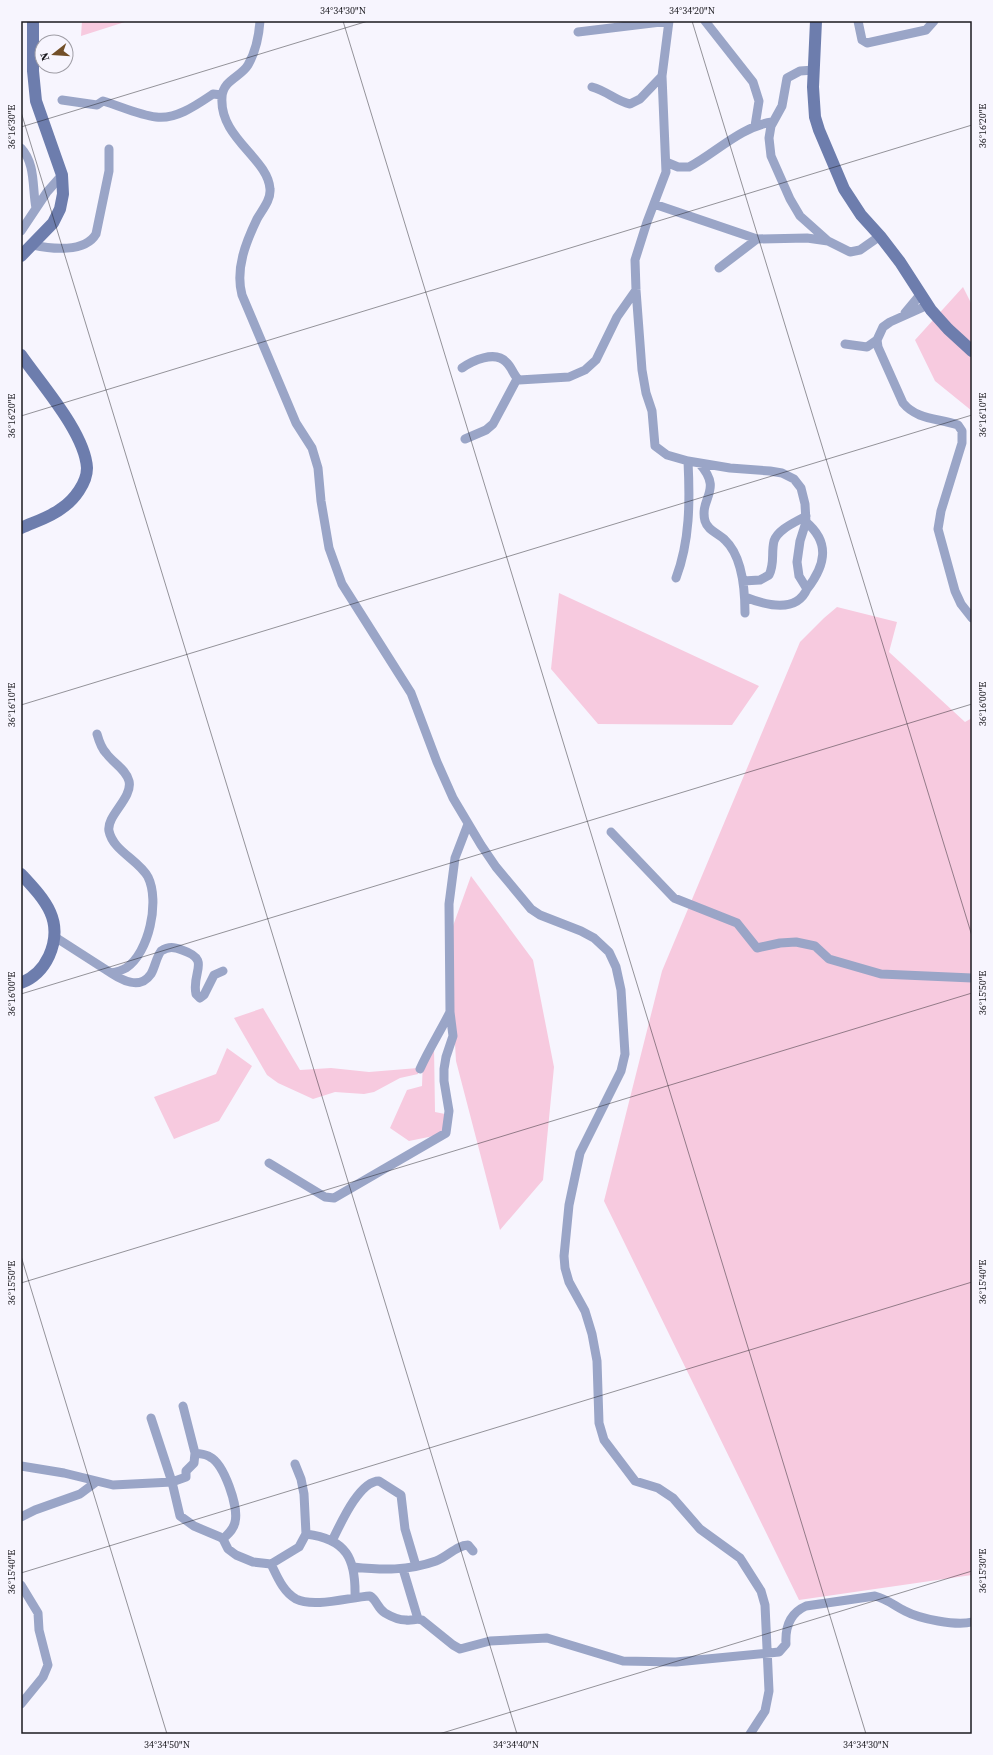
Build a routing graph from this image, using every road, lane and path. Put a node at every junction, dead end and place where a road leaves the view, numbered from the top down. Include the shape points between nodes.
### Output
1 (33, 21) edge
2 (260, 21) edge
3 (669, 21) edge
4 (705, 21) edge
5 (816, 21) edge
6 (858, 21) edge
7 (934, 21) edge
8 (578, 32) dead end
9 (814, 70) junction
10 (662, 76) junction
11 (592, 87) dead end
12 (222, 95) junction
13 (62, 100) dead end
14 (772, 122) junction
15 (755, 126) junction
16 (21, 148) edge
17 (109, 149) dead end
18 (666, 162) junction
19 (62, 175) junction
20 (654, 204) junction
21 (36, 208) junction
22 (21, 231) edge
23 (880, 236) junction
24 (757, 238) junction
25 (828, 241) junction
26 (33, 245) junction
27 (21, 256) edge
28 (719, 268) dead end
29 (636, 290) junction
30 (924, 300) junction
31 (877, 340) junction
32 (845, 344) dead end
33 (972, 351) edge
34 (21, 355) edge
35 (462, 368) dead end
36 (517, 379) junction
37 (465, 439) dead end
38 (688, 461) junction
39 (699, 463) junction
40 (806, 519) junction
41 (21, 528) edge
42 (676, 578) dead end
43 (743, 581) junction
44 (807, 589) junction
45 (745, 598) junction
46 (745, 612) dead end
47 (972, 618) edge
48 (97, 734) dead end
49 (468, 824) junction
50 (611, 832) dead end
51 (21, 874) edge
52 (55, 937) junction
53 (224, 971) dead end
54 (111, 973) junction
55 (972, 978) edge
56 (21, 983) edge
57 (450, 1012) junction
58 (420, 1069) dead end
59 (269, 1163) dead end
60 (183, 1406) dead end
61 (151, 1418) dead end
62 (195, 1453) junction
63 (295, 1464) dead end
64 (21, 1466) edge
65 (96, 1482) junction
66 (172, 1482) junction
67 (21, 1517) edge
68 (306, 1534) junction
69 (223, 1539) junction
70 (332, 1541) junction
71 (473, 1552) dead end
72 (272, 1564) junction
73 (416, 1566) junction
74 (353, 1567) junction
75 (403, 1569) junction
76 (21, 1585) edge
77 (355, 1597) junction
78 (418, 1619) junction
79 (972, 1622) edge
80 (767, 1654) junction
81 (21, 1704) edge
82 (750, 1734) edge

1 - 19 main road via 36,101
2 - 12 street via 257,40 248,65 229,82
3 - 8 street
3 - 10 street
4 - 15 street via 753,82 759,102
5 - 9 main road
6 - 7 street via 862,40 867,43 926,30
9 - 14 street via 800,71 787,78 782,106
9 - 23 main road via 814,106 819,130 844,189 861,215
10 - 11 street via 644,96 630,104 621,102 606,91
10 - 18 street
12 - 13 street via 213,94 192,107 168,116 157,117 103,101 97,105
12 - 49 street via 225,117 232,132 263,170 270,187 269,198 245,250 239,278 242,295 296,423 312,448 318,468 324,521 342,584 411,693 444,778
14 - 15 street
14 - 25 street via 769,143 774,166 800,216
15 - 18 street via 689,167 678,168
16 - 21 street via 27,157 33,178
17 - 26 street via 109,171 96,234 92,240 76,247 44,248
18 - 20 street via 664,177
19 - 21 street
19 - 26 main road via 63,194 60,209 53,223
20 - 24 street
20 - 29 street via 636,260
21 - 22 street
23 - 25 street via 855,252
23 - 30 main road
24 - 25 street via 807,238
24 - 28 street
26 - 27 main road
29 - 36 street via 617,317 596,360 586,370 569,377
29 - 38 street via 643,383 652,411 655,446 667,455
30 - 31 street via 883,327
30 - 33 main road via 948,329
31 - 32 street via 867,347
31 - 47 street via 901,398 909,409 921,416 958,425 962,431 962,443 938,528 953,585 961,604
34 - 41 main road via 73,429 84,454 87,469 82,486 62,509
35 - 36 street via 481,359 497,356 506,361
36 - 37 street via 493,424
38 - 39 street
38 - 42 street via 690,493 687,540
39 - 40 street via 789,475 801,488
39 - 43 street via 707,473 711,485 705,520 710,530 730,546
40 - 43 street via 776,536 774,562 769,575 760,580
40 - 44 street via 797,562 800,576
40 - 44 street via 821,540 822,551 821,567
43 - 45 street
44 - 45 street via 801,599 786,605 769,605
45 - 46 street
48 - 54 street via 104,752 129,781 128,792 110,823 109,832 143,869 152,888 153,902 149,932 136,957 125,969
49 - 57 street via 455,858 449,904
49 - 80 street via 496,867 531,909 540,916 594,938 608,952 616,967 621,990 625,1054 621,1071 580,1153 569,1205 564,1256 567,1276 585,1311 592,1334 597,1362 597,1409 600,1432 617,1460 635,1481 658,1488 674,1498 700,1529 740,1558 761,1591 765,1605
50 - 55 street via 674,898 737,923 757,948 796,942 815,946 829,959 881,974
51 - 52 main road via 49,909 54,921
52 - 54 street
52 - 56 main road via 42,968 35,976
53 - 54 street via 214,975 200,998 194,986 199,963 197,957 173,947 161,951 151,974 139,982 126,982
57 - 58 street
57 - 59 street via 453,1036 444,1069 448,1111 446,1133 334,1198 325,1197
60 - 62 street
61 - 66 street
62 - 66 street via 194,1463 186,1471 185,1478
62 - 69 street via 206,1455 215,1461 225,1477 233,1500 235,1523
63 - 68 street via 304,1494
64 - 65 street via 64,1473
65 - 66 street via 123,1485
65 - 67 street via 80,1494
66 - 69 street via 178,1512 182,1519
68 - 70 street via 325,1537
68 - 72 street via 299,1547
69 - 72 street via 228,1549 236,1555 253,1562
70 - 73 street via 360,1493 372,1483 382,1482 401,1495 405,1529
70 - 74 street via 347,1553
71 - 73 street via 468,1546 462,1546 445,1557
72 - 77 street via 285,1588 297,1599 315,1601
73 - 75 street
74 - 75 street
74 - 77 street
75 - 78 street
76 - 81 street via 38,1613 39,1630 48,1665 43,1677
77 - 78 street via 370,1596 385,1613 408,1621
78 - 80 street via 460,1649 490,1641 547,1638 623,1661 676,1662
79 - 80 street via 930,1619 906,1612 875,1596 806,1606 789,1620 784,1648 779,1652
80 - 82 street via 769,1690 766,1711

